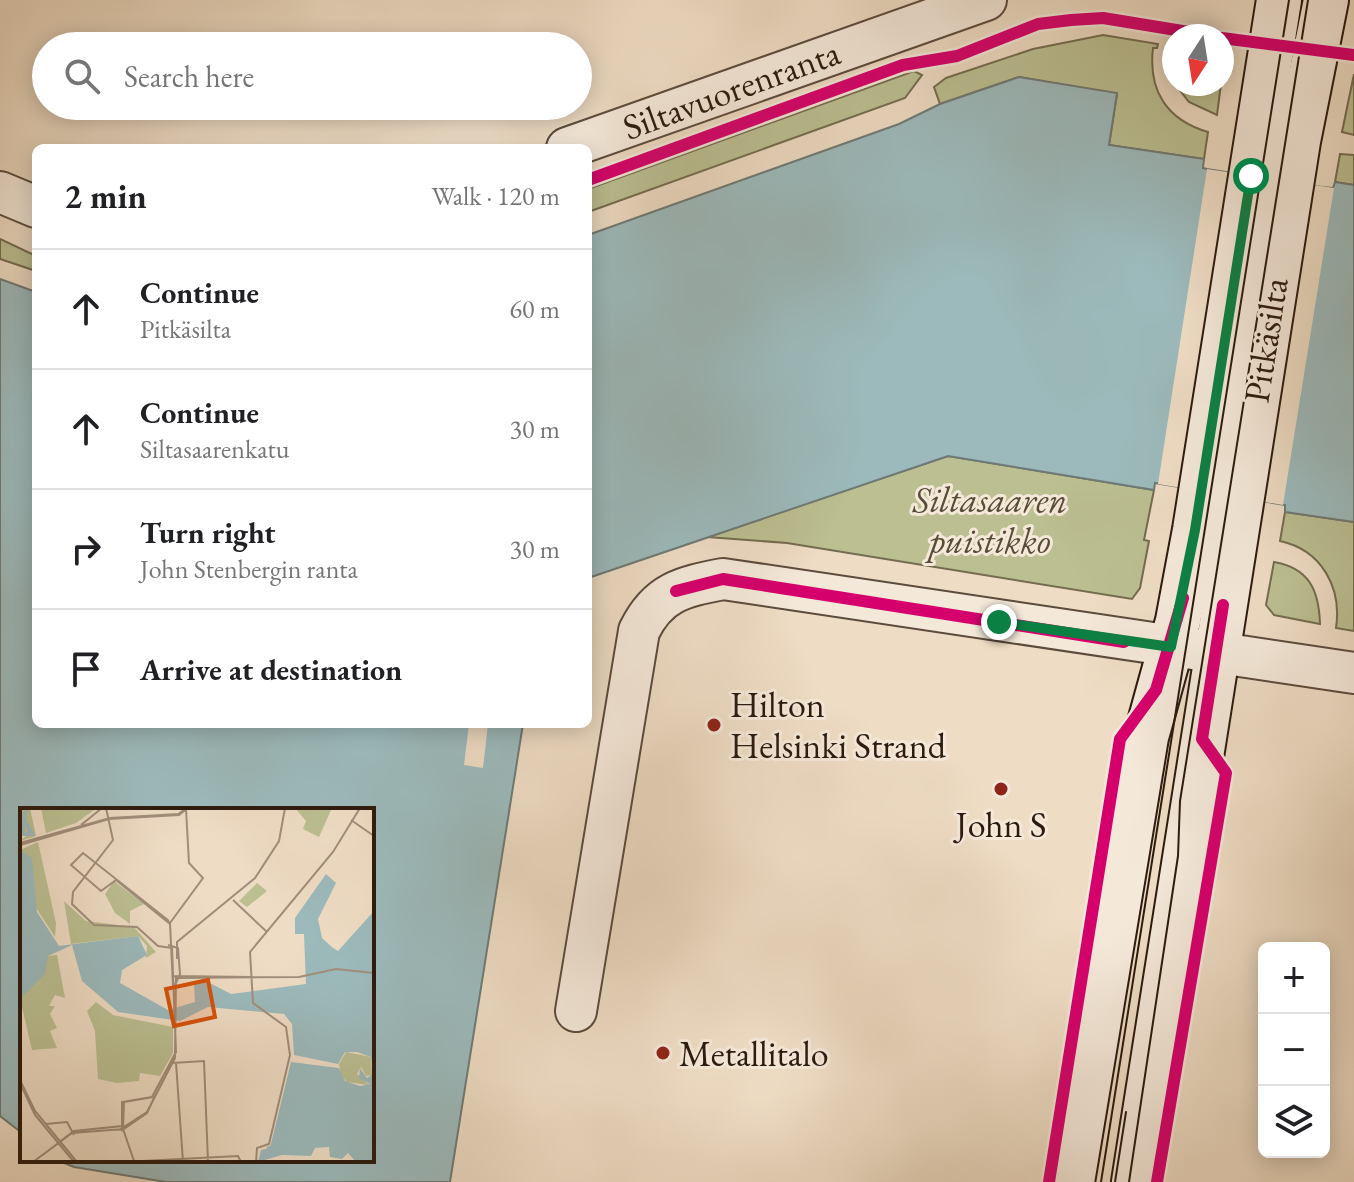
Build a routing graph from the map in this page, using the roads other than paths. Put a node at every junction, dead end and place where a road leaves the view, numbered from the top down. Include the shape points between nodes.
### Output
1 (986, 0) edge
2 (1279, 0) edge
3 (1326, 0) edge
4 (578, 144) edge
5 (1271, 179) junction
6 (0, 192) edge
7 (32, 205) edge
8 (1220, 494) junction
9 (1171, 647) junction
10 (1215, 653) junction
11 (1354, 673) edge
12 (576, 1011) dead end
13 (1072, 1182) edge
14 (1134, 1182) edge

1 - 4 street, Siltavuorenranta
2 - 5 main road
3 - 5 main road
5 - 8 main road, Pitkäsilta
6 - 7 street
8 - 9 main road
8 - 10 main road
9 - 10 street
9 - 12 street via 723,579 676,591 650,608 639,631
9 - 13 main road via 1146,737
10 - 11 street
10 - 14 main road

